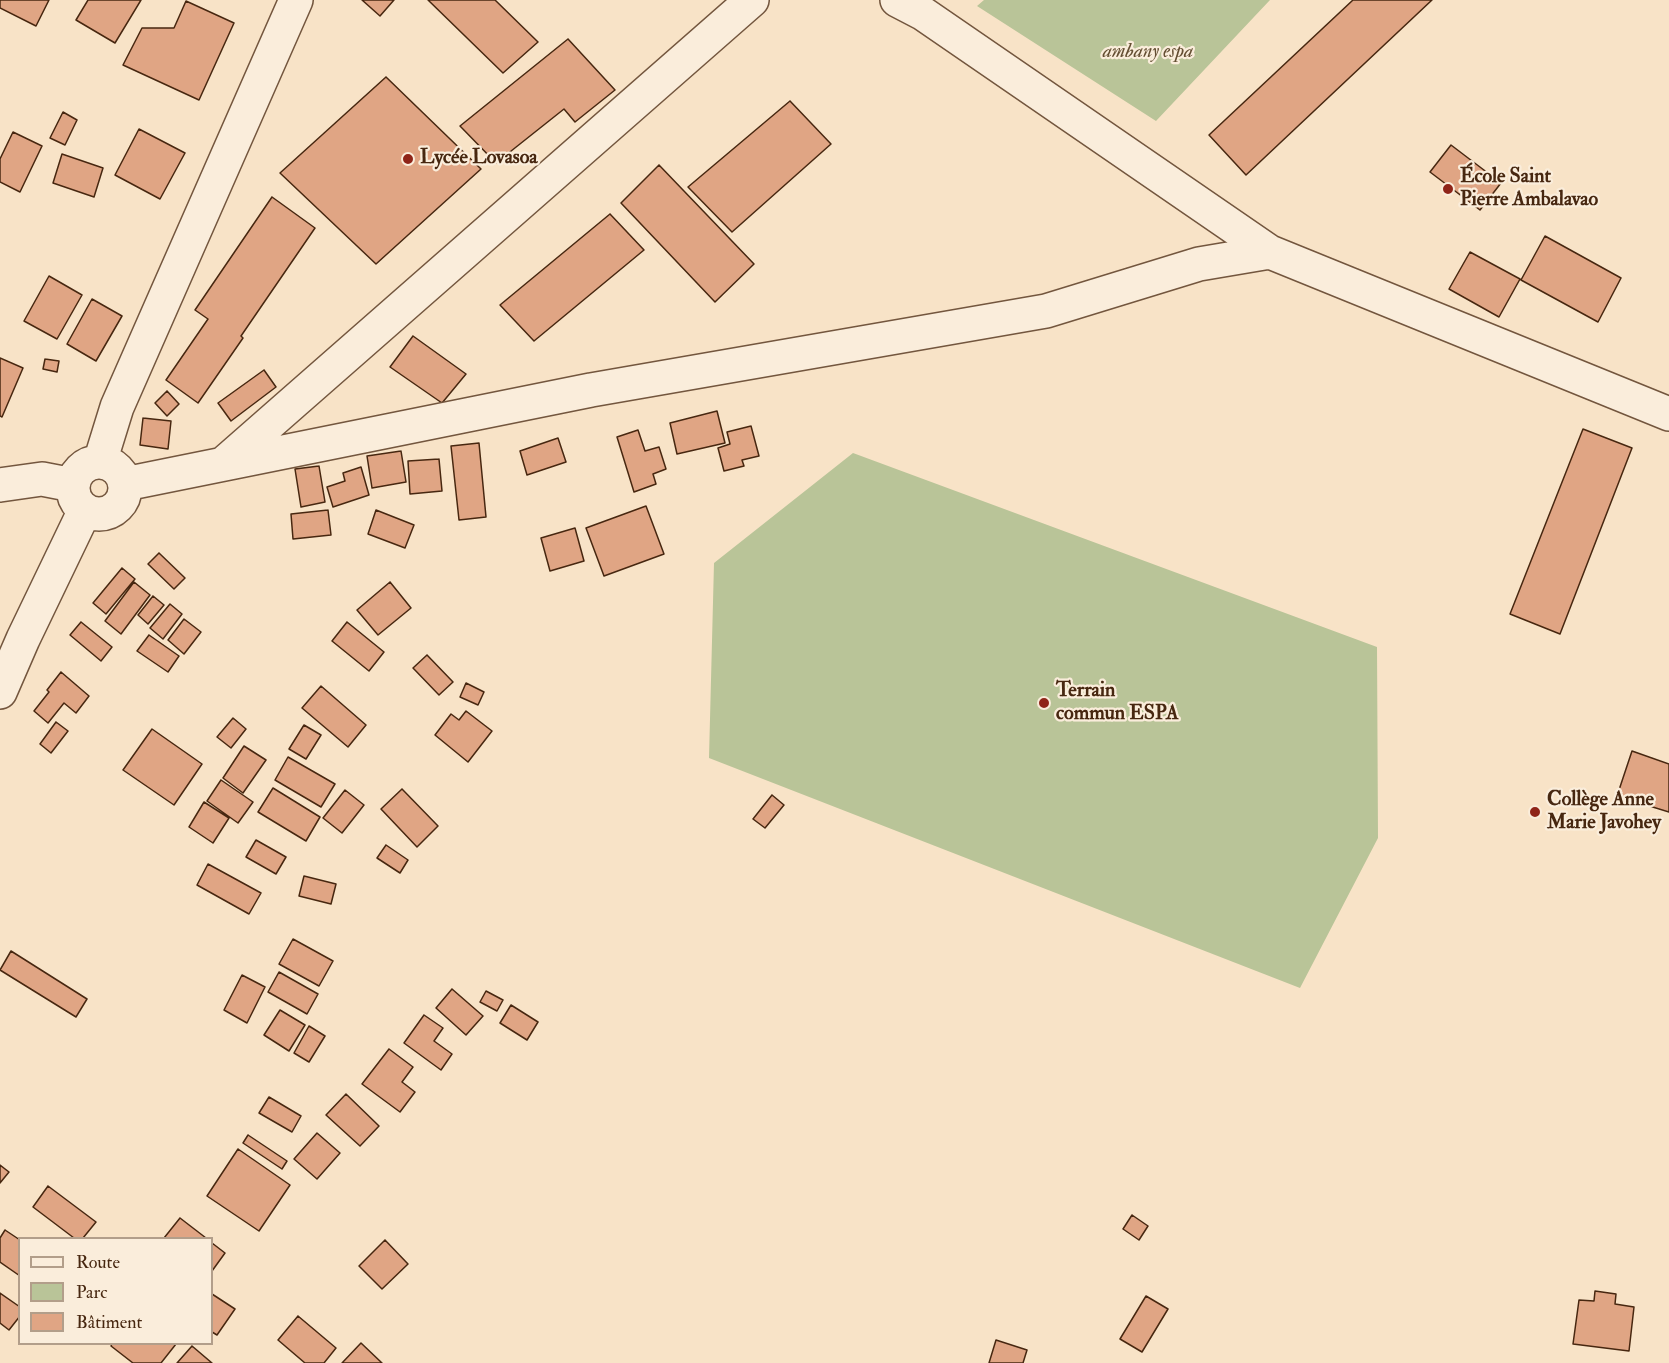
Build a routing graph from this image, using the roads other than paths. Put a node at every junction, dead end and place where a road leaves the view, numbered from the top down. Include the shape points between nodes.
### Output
1 (296, 0) edge
2 (752, 0) edge
3 (918, 4) edge
4 (1270, 252) junction
5 (1669, 414) edge
6 (100, 462) junction
7 (221, 465) junction
8 (125, 484) junction
9 (0, 485) edge
10 (79, 498) junction
11 (12, 649) edge
12 (0, 692) edge

1 - 6 street via 117,407
2 - 7 street
3 - 4 street
4 - 5 street
4 - 7 street via 1200,264 1046,311 591,390
6 - 8 street via 121,473
6 - 10 street via 87,464 78,473
7 - 8 street
8 - 10 street via 125,496 108,513 96,515
9 - 10 street via 42,479
10 - 11 street
11 - 12 street

